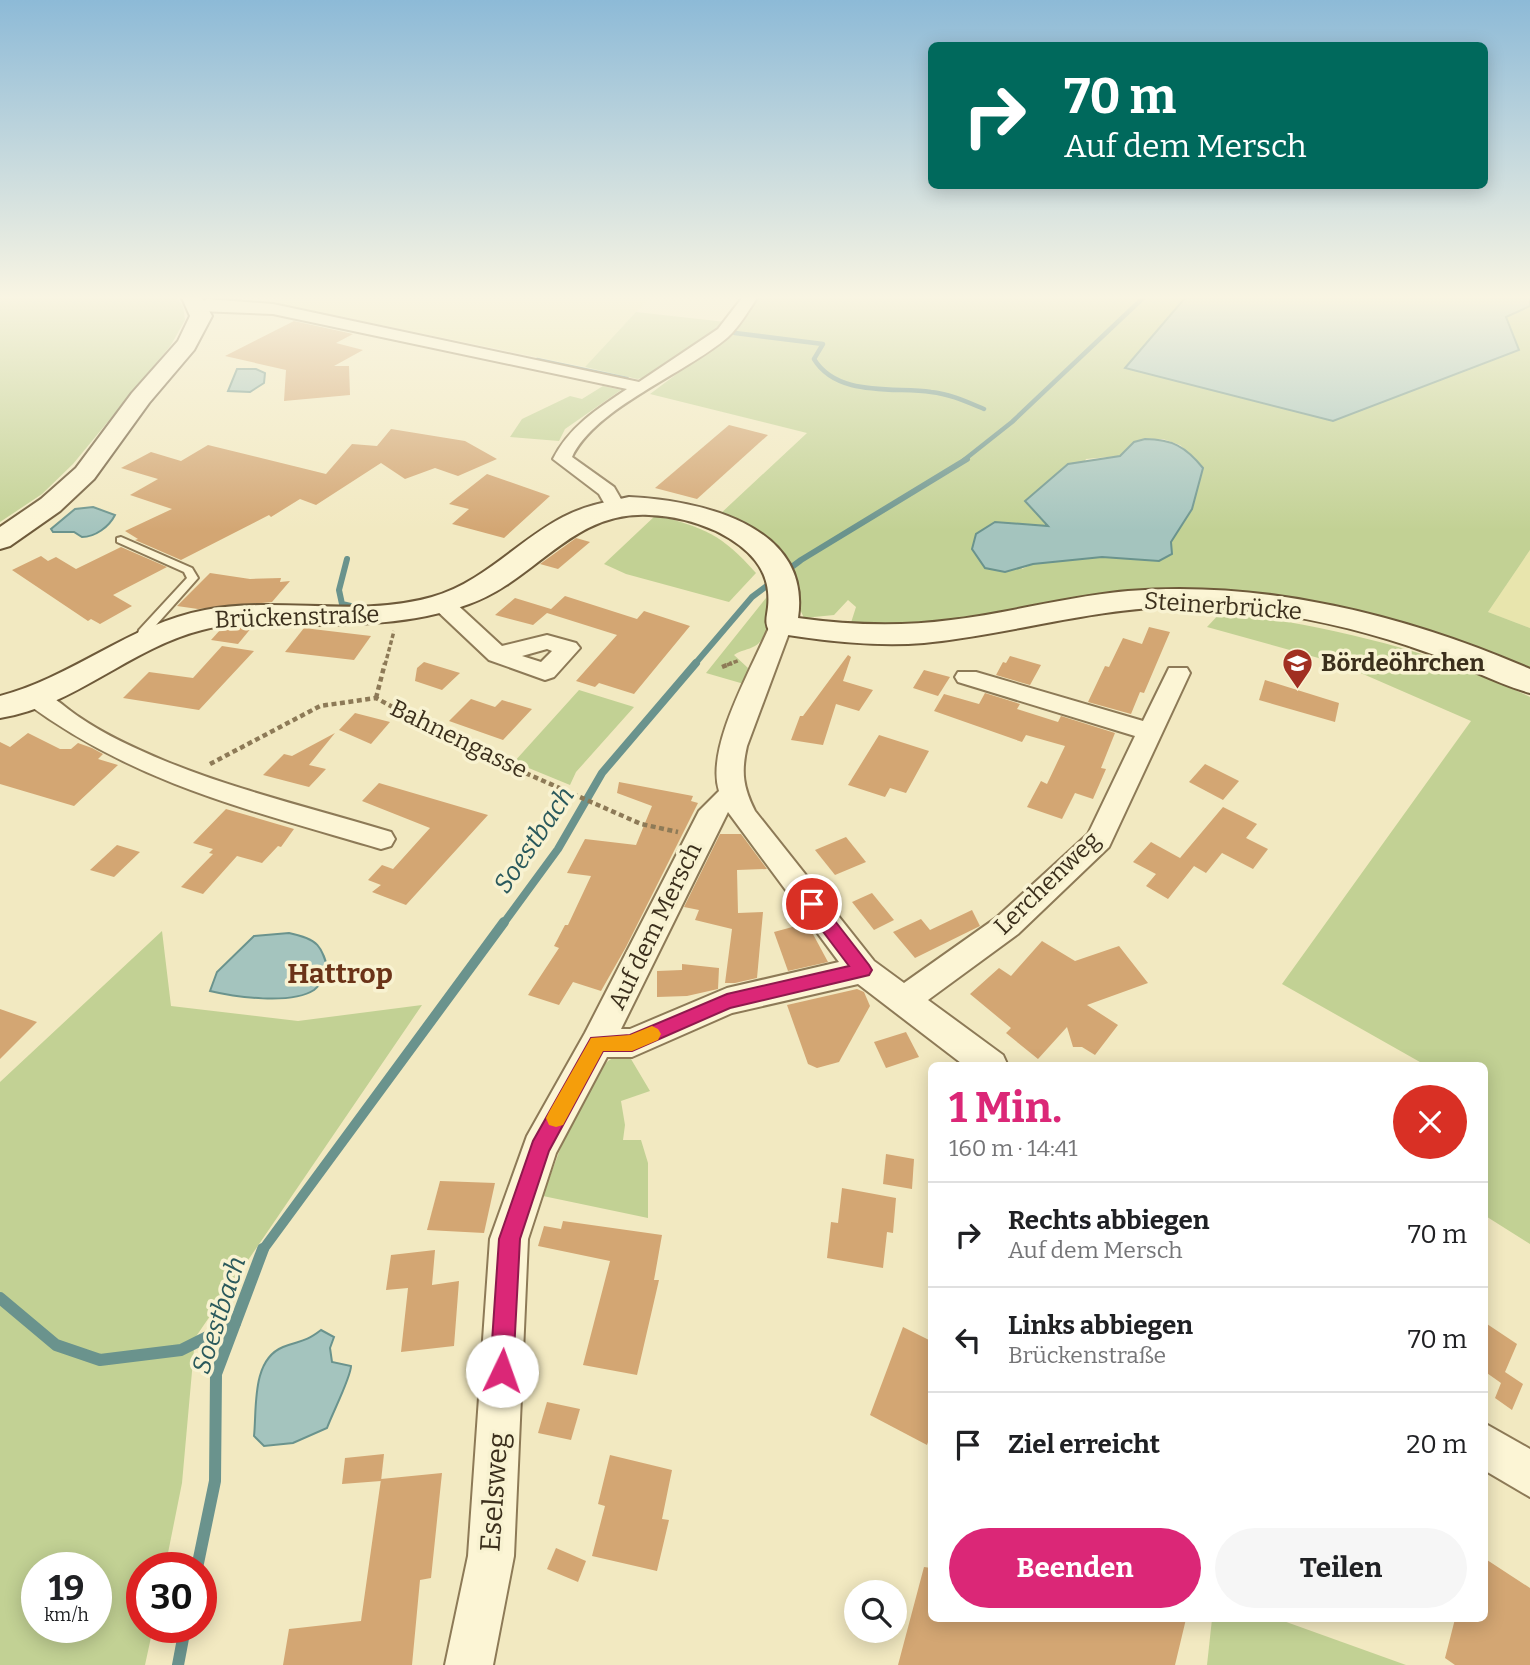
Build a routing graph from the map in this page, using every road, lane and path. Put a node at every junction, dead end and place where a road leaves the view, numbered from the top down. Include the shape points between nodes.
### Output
1 (153, 376) edge
2 (585, 376) edge
3 (662, 376) edge
4 (640, 387) junction
5 (615, 506) junction
6 (0, 540) edge
7 (121, 540) dead end
8 (443, 604) junction
9 (784, 610) junction
10 (399, 613) junction
11 (142, 640) junction
12 (497, 655) dead end
13 (740, 660) dead end
14 (722, 667) dead end
15 (1178, 673) dead end
16 (967, 677) dead end
17 (1530, 682) edge
18 (0, 689) edge
19 (34, 696) junction
20 (376, 698) junction
21 (0, 707) edge
22 (1150, 732) junction
23 (186, 779) junction
24 (734, 796) junction
25 (699, 836) junction
26 (381, 839) dead end
27 (863, 970) junction
28 (904, 999) junction
29 (597, 1043) junction
30 (986, 1062) edge
31 (1488, 1447) edge
32 (1530, 1475) edge
33 (469, 1665) edge

1 - 6 street via 94,464 61,497
2 - 4 street
3 - 4 street
4 - 5 street via 563,450 562,459 607,491
5 - 8 street, Brückenstraße via 584,515 495,582
5 - 9 street, Brückenstraße via 645,504 687,510 711,518 761,548 779,569
7 - 11 lane via 188,570 193,578 143,632
8 - 10 street, Brückenstraße
8 - 12 street
9 - 17 street, Steinerbrücke via 834,633 904,635 1132,600 1235,602 1310,612 1401,633
9 - 24 street via 732,752 729,780
10 - 11 street, Brückenstraße via 239,616 196,621
10 - 20 path
11 - 19 street, Brückenstraße
13 - 14 path
15 - 22 street, Lerchenweg
16 - 22 street
18 - 21 street
19 - 21 street, Brückenstraße
19 - 23 street via 85,734
20 - 23 path, Bahnengasse via 320,706
20 - 25 path, Bahnengasse via 471,749 641,824
22 - 28 street, Lerchenweg via 1099,840 1007,926
23 - 26 street
24 - 25 street, Auf dem Mersch via 713,811
24 - 27 street via 744,816
25 - 29 street, Auf dem Mersch
27 - 28 street
27 - 29 street, Auf dem Mersch via 727,1001 632,1043
28 - 30 street
29 - 33 street, Eselsweg via 540,1148 509,1239 491,1556
31 - 32 street

